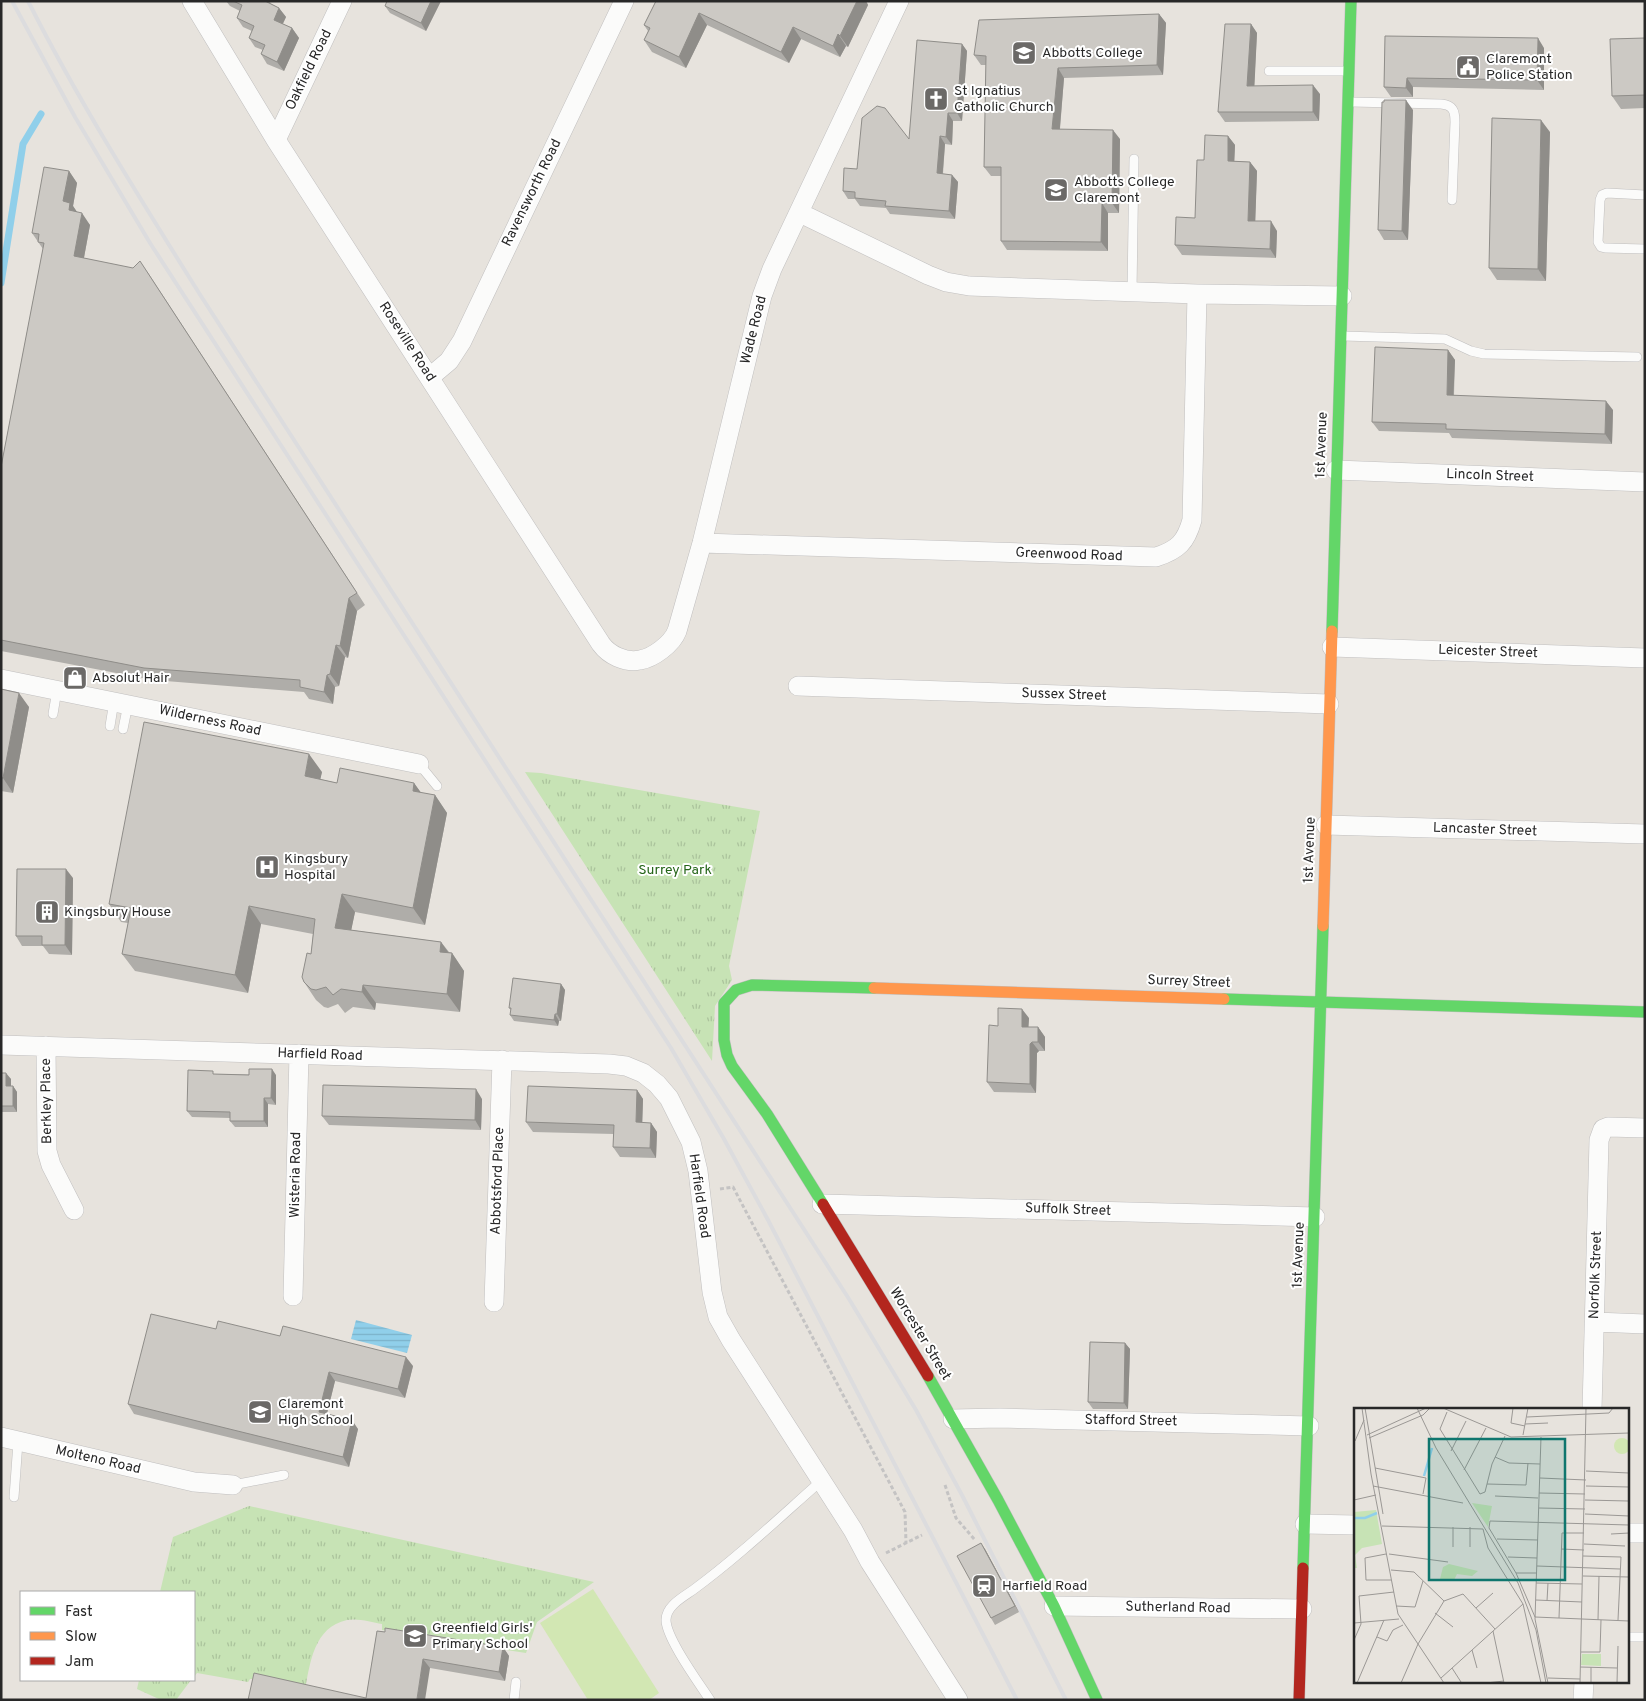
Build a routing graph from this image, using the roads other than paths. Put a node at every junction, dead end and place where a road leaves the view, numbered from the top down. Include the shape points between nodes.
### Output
1 (192, 1) edge
2 (342, 1) edge
3 (624, 1) edge
4 (899, 1) edge
5 (1352, 1) edge
6 (1268, 71) dead end
7 (1349, 71) junction
8 (1348, 102) junction
9 (276, 140) junction
10 (1134, 159) dead end
11 (1645, 195) edge
12 (1452, 200) dead end
13 (800, 212) junction
14 (1645, 249) edge
15 (1132, 291) junction
16 (1197, 294) junction
17 (1342, 296) junction
18 (1340, 336) junction
19 (1637, 357) dead end
20 (430, 377) junction
21 (1336, 470) junction
22 (1645, 482) edge
23 (702, 543) junction
24 (1332, 647) junction
25 (1645, 658) edge
26 (639, 661) joint
27 (1, 679) edge
28 (798, 686) dead end
29 (57, 690) junction
30 (121, 702) junction
31 (1329, 704) junction
32 (53, 714) dead end
33 (110, 726) dead end
34 (123, 729) dead end
35 (418, 764) joint
36 (437, 786) dead end
37 (1326, 825) junction
38 (1645, 834) edge
39 (734, 990) joint
40 (1321, 1002) junction
41 (1645, 1012) edge
42 (1, 1045) edge
43 (46, 1046) junction
44 (299, 1054) junction
45 (502, 1060) junction
46 (1645, 1128) edge
47 (822, 1204) junction
48 (74, 1210) dead end
49 (1315, 1217) junction
50 (293, 1296) dead end
51 (494, 1302) dead end
52 (1595, 1322) junction
53 (1645, 1324) edge
54 (1592, 1408) edge
55 (953, 1419) junction
56 (1309, 1426) junction
57 (10, 1439) edge
58 (284, 1475) dead end
59 (821, 1481) junction
60 (233, 1485) joint
61 (14, 1497) dead end
62 (1305, 1524) junction
63 (1354, 1525) edge
64 (1628, 1533) edge
65 (1645, 1534) edge
66 (1054, 1606) junction
67 (1302, 1609) junction
68 (1628, 1637) edge
69 (1645, 1638) edge
70 (516, 1682) dead end
71 (1584, 1684) edge
72 (514, 1700) edge
73 (710, 1700) edge
74 (958, 1700) edge
75 (1097, 1700) edge
76 (1299, 1700) edge
77 (1583, 1700) edge

1 - 9 street, Roseville Road
2 - 9 street, Oakfield Road
3 - 20 street, Ravensworth Road via 462,340 449,361
4 - 13 street, Wade Road
5 - 7 street, 1st Avenue
6 - 7 lane
7 - 8 street, 1st Avenue
8 - 12 lane via 1441,104 1452,108 1455,114
8 - 17 street, 1st Avenue
9 - 20 street, Roseville Road
10 - 15 lane
11 - 14 lane via 1602,195 1598,242 1605,248
13 - 15 street via 946,282 969,286
13 - 23 street, Wade Road via 762,296
15 - 16 street
16 - 17 street
16 - 23 street, Greenwood Road via 1192,520 1185,538 1170,553 1156,557
17 - 18 street, 1st Avenue
18 - 19 lane via 1444,339 1484,354
18 - 21 street, 1st Avenue
20 - 26 street, Roseville Road via 606,652
21 - 22 street, Lincoln Street
21 - 24 street, 1st Avenue
23 - 26 street, Wade Road via 674,639
24 - 25 street, Leicester Street
24 - 31 street, 1st Avenue
27 - 29 street, Wilderness Road
28 - 31 street, Sussex Street
29 - 30 street, Wilderness Road
29 - 32 lane
30 - 33 lane
30 - 34 lane
30 - 35 street, Wilderness Road
31 - 37 street, 1st Avenue
35 - 36 lane
37 - 38 street, Lancaster Street
37 - 40 street, 1st Avenue
39 - 40 street, Surrey Street via 746,985 764,984
39 - 47 street, Worcester Street via 724,1003 727,1055
40 - 41 street, Surrey Street
40 - 49 street, 1st Avenue
42 - 43 street, Harfield Road
43 - 44 street, Harfield Road
43 - 48 street, Berkley Place via 47,1151
44 - 45 street, Harfield Road
44 - 50 street, Wisteria Road
45 - 51 street, Abbotsford Place
45 - 59 street, Harfield Road via 626,1066 642,1073 669,1098 691,1142 698,1171 712,1292 718,1317
46 - 52 street, Norfolk Street via 1608,1127 1603,1129 1600,1140
47 - 49 street, Suffolk Street
47 - 55 street, Worcester Street
49 - 56 street, 1st Avenue
52 - 53 street
52 - 54 street, Norfolk Street
55 - 56 street, Stafford Street
55 - 66 street, Worcester Street
56 - 62 street, 1st Avenue
57 - 60 street, Molteno Road via 194,1482
57 - 61 lane
58 - 60 lane
59 - 73 lane via 668,1612 668,1628 675,1643
59 - 74 street, Harfield Road
62 - 63 street
62 - 67 street, 1st Avenue
64 - 65 street
66 - 67 street, Sutherland Road
66 - 75 street, Worcester Street
67 - 76 street, 1st Avenue
68 - 69 lane
70 - 72 lane
71 - 77 street

